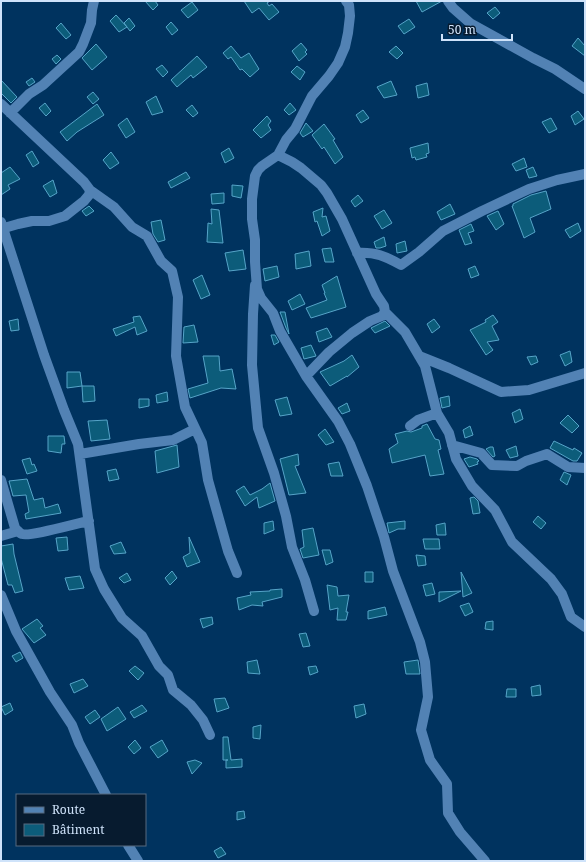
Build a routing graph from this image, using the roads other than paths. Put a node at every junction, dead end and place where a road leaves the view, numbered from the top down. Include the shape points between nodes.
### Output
1 (94, 1) edge
2 (346, 1) edge
3 (448, 1) edge
4 (585, 89) edge
5 (1, 104) edge
6 (10, 113) junction
7 (278, 155) junction
8 (585, 174) edge
9 (90, 190) junction
10 (2, 226) edge
11 (357, 253) junction
12 (256, 273) junction
13 (385, 312) junction
14 (419, 356) junction
15 (585, 373) edge
16 (306, 376) junction
17 (437, 413) junction
18 (410, 426) dead end
19 (196, 429) junction
20 (452, 445) junction
21 (80, 454) junction
22 (585, 468) edge
23 (1, 480) edge
24 (88, 521) junction
25 (18, 531) junction
26 (1, 536) edge
27 (237, 573) dead end
28 (1, 594) edge
29 (314, 611) dead end
30 (585, 627) edge
31 (210, 734) dead end
32 (105, 794) edge
33 (129, 846) edge
34 (138, 861) edge
35 (485, 861) edge

1 - 6 street via 92,22 79,52
2 - 7 street via 350,16 345,47 338,63 312,96
3 - 4 street via 470,23 556,69
5 - 6 street
6 - 9 street
7 - 11 street via 292,162 327,193
7 - 12 street via 262,166 255,176 252,219
8 - 11 street via 529,189 482,211 443,231 401,265 385,256
9 - 10 street via 84,201 65,216 49,221
9 - 19 street via 114,207 132,227 147,236 161,261 172,271 178,297 176,356 185,407
10 - 21 street via 44,355 74,430
11 - 13 street
12 - 16 street via 257,289 261,298 273,313 280,331
12 - 29 street via 252,364 258,428 274,473 292,547
13 - 14 street via 405,332
13 - 16 street via 352,333
14 - 15 street via 501,392 529,390
14 - 17 street via 425,366
16 - 35 street via 338,421 367,486 425,662 428,697 421,730 430,760 447,784 448,813 460,832
17 - 18 street
17 - 20 street via 449,433
19 - 21 street via 173,440
19 - 27 street via 202,443 208,480 228,551
20 - 22 street via 481,452 492,465 517,466 547,454 568,467
20 - 30 street via 456,459 472,486 495,510 512,542 551,579 562,594 571,617
21 - 24 street
23 - 25 street
24 - 25 street via 34,534 22,534
24 - 31 street via 95,569 104,589 122,618 142,636 159,666 168,676 173,690 191,705
25 - 26 street
28 - 32 street via 16,631 50,692 72,725
33 - 34 street

